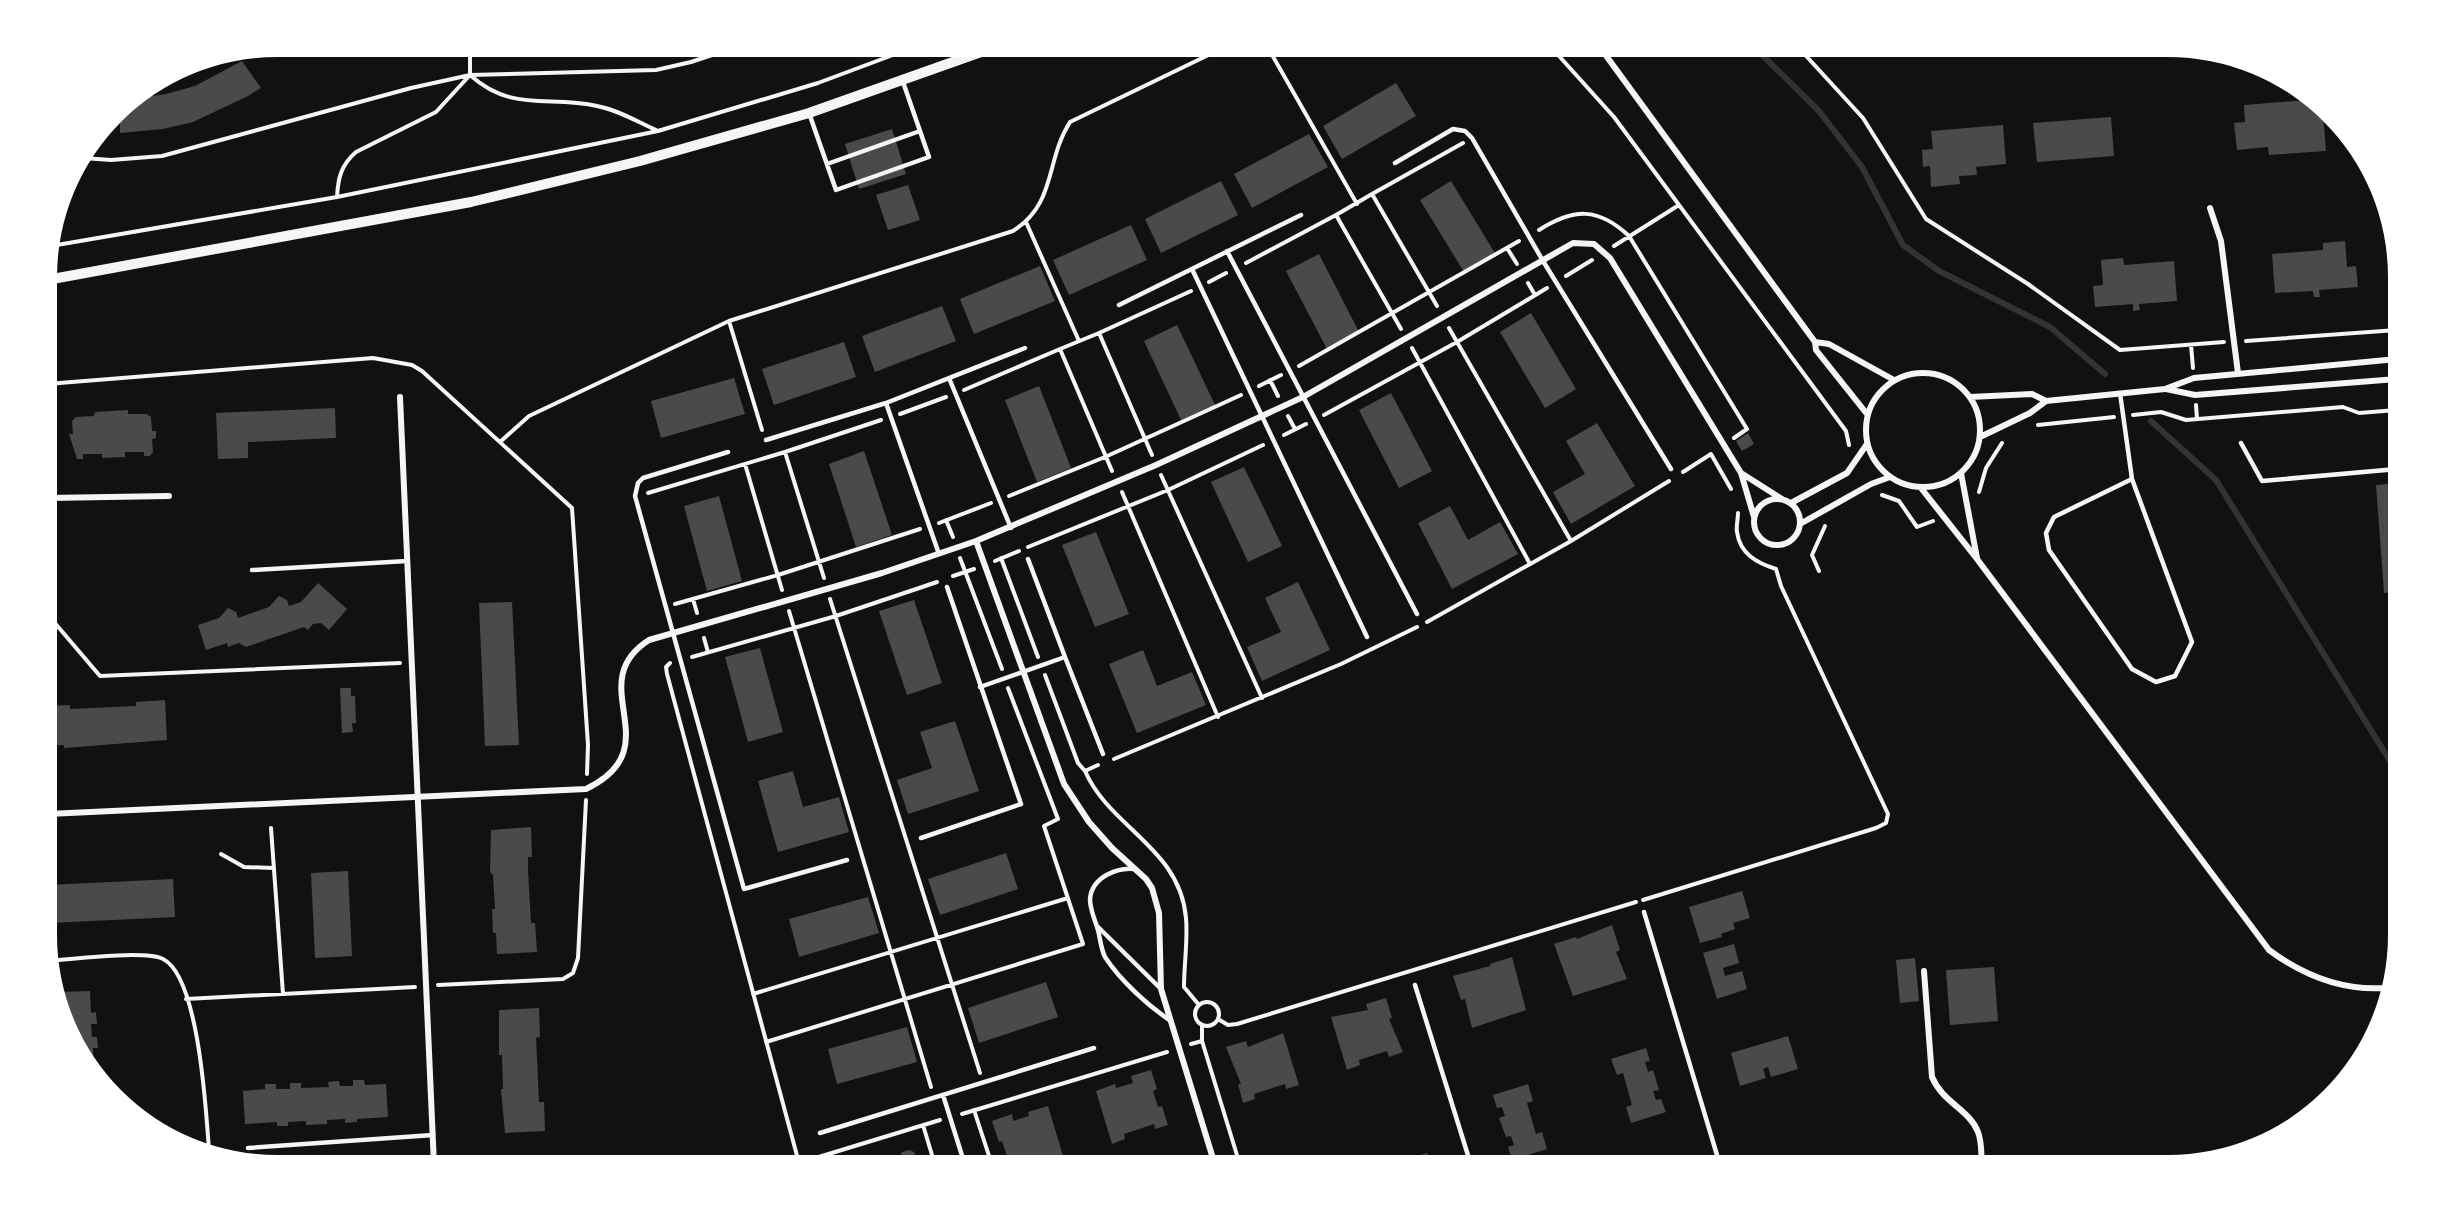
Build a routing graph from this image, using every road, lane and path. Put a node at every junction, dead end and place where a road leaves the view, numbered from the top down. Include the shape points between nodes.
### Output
1 (470, 57) edge
2 (706, 57) edge
3 (887, 57) edge
4 (969, 57) edge
5 (1204, 57) edge
6 (1273, 57) edge
7 (1560, 57) edge
8 (1607, 57) edge
9 (1807, 57) edge
10 (470, 75) junction
11 (903, 82) junction
12 (809, 113) junction
13 (658, 131) junction
14 (920, 131) junction
15 (1472, 138) junction
16 (92, 159) edge
17 (1395, 163) dead end
18 (827, 164) junction
19 (1372, 194) junction
20 (337, 198) junction
21 (1357, 204) junction
22 (2210, 208) dead end
23 (1301, 215) dead end
24 (1336, 215) junction
25 (1026, 222) junction
26 (1528, 236) junction
27 (59, 245) edge
28 (1227, 251) junction
29 (1543, 261) junction
30 (1236, 268) junction
31 (1192, 269) junction
32 (57, 278) edge
33 (1200, 286) junction
34 (1429, 293) junction
35 (1119, 305) dead end
36 (1393, 315) junction
37 (1444, 319) junction
38 (729, 321) junction
39 (2388, 331) edge
40 (1099, 333) junction
41 (1407, 339) junction
42 (1078, 341) junction
43 (1815, 342) junction
44 (2235, 342) junction
45 (1025, 348) dead end
46 (2388, 360) edge
47 (1290, 371) junction
48 (2238, 373) junction
49 (949, 378) junction
50 (1894, 380) junction
51 (2388, 380) edge
52 (2165, 389) junction
53 (1250, 391) junction
54 (2120, 393) junction
55 (400, 397) dead end
56 (1303, 397) junction
57 (1970, 398) junction
58 (2046, 401) junction
59 (886, 403) junction
60 (2388, 411) edge
61 (1867, 414) junction
62 (2123, 416) junction
63 (1262, 417) junction
64 (2035, 426) dead end
65 (1980, 437) junction
66 (1145, 439) junction
67 (765, 440) junction
68 (2005, 440) dead end
69 (500, 442) dead end
70 (2241, 443) dead end
71 (1867, 444) junction
72 (1724, 445) junction
73 (728, 452) dead end
74 (785, 452) dead end
75 (1846, 452) dead end
76 (1711, 454) junction
77 (771, 456) dead end
78 (1105, 457) junction
79 (745, 464) dead end
80 (1156, 465) junction
81 (1671, 469) dead end
82 (2388, 470) edge
83 (1682, 473) dead end
84 (1741, 473) junction
85 (1961, 473) junction
86 (1890, 477) junction
87 (2132, 478) junction
88 (1671, 479) dead end
89 (1117, 482) junction
90 (1921, 488) junction
91 (1876, 495) dead end
92 (169, 496) dead end
93 (57, 498) edge
94 (1734, 499) dead end
95 (999, 500) junction
96 (1783, 500) junction
97 (1791, 503) junction
98 (1736, 507) dead end
99 (1968, 508) junction
100 (1754, 517) junction
101 (1944, 517) junction
102 (946, 520) junction
103 (1828, 521) dead end
104 (1800, 524) junction
105 (929, 526) junction
106 (1011, 528) junction
107 (1571, 541) junction
108 (976, 542) junction
109 (957, 548) junction
110 (939, 554) junction
111 (1028, 559) dead end
112 (1977, 559) junction
113 (407, 561) junction
114 (819, 562) junction
115 (1530, 564) junction
116 (252, 570) dead end
117 (1819, 571) dead end
118 (778, 575) junction
119 (947, 587) dead end
120 (828, 590) junction
121 (786, 602) junction
122 (667, 607) junction
123 (1417, 614) dead end
124 (57, 626) edge
125 (675, 633) junction
126 (1367, 637) dead end
127 (1065, 657) junction
128 (412, 662) junction
129 (1023, 672) junction
130 (1005, 678) junction
131 (980, 687) junction
132 (1262, 698) junction
133 (1218, 717) junction
134 (1103, 754) dead end
135 (418, 797) junction
136 (57, 814) edge
137 (271, 828) dead end
138 (921, 838) dead end
139 (221, 854) dead end
140 (847, 860) dead end
141 (274, 868) junction
142 (1138, 870) junction
143 (1068, 898) junction
144 (1644, 912) dead end
145 (1097, 926) junction
146 (937, 938) junction
147 (890, 953) junction
148 (58, 960) edge
149 (1924, 971) dead end
150 (952, 985) junction
151 (1415, 985) dead end
152 (2382, 988) edge
153 (1161, 989) junction
154 (283, 994) dead end
155 (753, 994) dead end
156 (904, 999) junction
157 (1199, 1005) junction
158 (1218, 1019) junction
159 (1172, 1022) junction
160 (1202, 1025) junction
161 (766, 1042) dead end
162 (1094, 1048) dead end
163 (984, 1082) junction
164 (943, 1095) junction
165 (934, 1098) junction
166 (974, 1110) dead end
167 (923, 1125) dead end
168 (820, 1134) dead end
169 (433, 1135) junction
170 (209, 1144) edge
171 (248, 1148) dead end
172 (434, 1155) edge
173 (932, 1155) edge
174 (962, 1155) edge
175 (989, 1155) edge
176 (1212, 1155) edge
177 (1237, 1155) edge
178 (1468, 1155) edge
179 (1717, 1155) edge
180 (1981, 1155) edge

1 - 10 path
2 - 10 path via 656,70
3 - 13 path
4 - 11 street
5 - 25 path via 1071,122 1062,135 1042,204
6 - 21 path
7 - 75 path via 1614,117 1846,431 1850,442
8 - 43 street
9 - 44 path via 1863,118 1926,219 2028,284 2120,350
10 - 13 path via 505,97 596,105
10 - 16 path via 162,156
10 - 20 path via 436,112 348,159 338,179
11 - 12 street
11 - 14 lane
12 - 18 lane
12 - 32 street via 640,161 471,202
13 - 20 path
14 - 18 lane
14 - 18 lane via 929,157 836,190
15 - 17 lane via 1465,131 1453,129
15 - 19 path
15 - 26 lane
19 - 21 path
19 - 34 path
20 - 27 path
21 - 24 path
22 - 44 street via 2221,240
23 - 28 lane
24 - 30 path
24 - 36 path
25 - 38 path via 1013,231
25 - 42 path
26 - 29 lane
26 - 34 path
26 - 72 path via 1560,218 1591,213 1612,222 1629,236 1747,429
28 - 30 lane
28 - 31 lane
29 - 37 street
29 - 72 street via 1573,243 1594,244 1604,252
29 - 81 lane
30 - 33 path
30 - 47 lane
31 - 33 lane
31 - 35 lane
33 - 40 path
33 - 53 lane
34 - 36 path
34 - 37 path
36 - 41 path
36 - 47 path
37 - 41 street
37 - 107 path
38 - 67 path
38 - 69 path via 529,416
39 - 44 path
40 - 42 path
40 - 66 path
41 - 56 street
41 - 115 path
42 - 78 path via 1060,349
43 - 50 street via 1828,344
43 - 61 street via 1816,350
44 - 48 street
45 - 49 lane
46 - 48 street
47 - 53 path
47 - 56 lane
48 - 52 street via 2194,378
49 - 59 lane
49 - 95 lane
50 - 57 street via 1918,373 1936,375 1953,381
50 - 61 street via 1878,394
51 - 52 street via 2195,395
52 - 54 street
53 - 63 lane
53 - 66 path
54 - 58 street
54 - 62 lane
55 - 113 street
56 - 63 street
56 - 123 lane
57 - 58 street via 2032,394
57 - 65 street via 1980,423
58 - 65 street
59 - 67 lane
59 - 105 lane
60 - 62 path via 2359,413 2343,407 2186,420 2161,412
61 - 71 street
62 - 64 path
62 - 87 lane
63 - 80 street
63 - 126 lane
65 - 85 street via 1971,463
66 - 78 path
66 - 80 path
67 - 77 path
68 - 99 path via 1986,468 1979,504
70 - 82 lane via 2262,481
71 - 86 street via 1879,468
71 - 97 street via 1847,473
72 - 76 path
72 - 84 street
73 - 122 lane via 652,474 638,483 635,496
74 - 114 path
76 - 83 path
76 - 94 path
78 - 89 path
78 - 95 path
79 - 118 path
80 - 89 street
80 - 132 path
84 - 96 street
84 - 100 street
85 - 90 street via 1942,484
85 - 99 street
86 - 90 street
86 - 104 street
87 - 87 lane via 2054,517 2046,533 2049,550 2132,669 2156,682 2175,676 2192,642
88 - 107 path
89 - 106 street
89 - 133 path
90 - 101 street
91 - 101 path via 1894,497 1917,527
92 - 93 street
95 - 102 path
95 - 106 lane
96 - 97 street
96 - 100 street via 1765,502
97 - 104 street via 1798,510
98 - 158 path via 1736,531 1742,547 1754,562 1776,569 1888,814 1886,823 1237,1024 1228,1025
99 - 112 street
100 - 104 street via 1756,535 1771,545 1789,543 1797,536
101 - 112 street
102 - 105 path
102 - 109 path
103 - 117 path via 1812,555
105 - 110 lane
105 - 114 path
106 - 108 street
107 - 115 path
108 - 109 street
108 - 129 street
109 - 110 street
109 - 130 path
110 - 120 street
111 - 127 lane
112 - 152 street via 2255,934 2285,962 2315,978 2342,985
113 - 116 lane
113 - 128 street
114 - 118 path
114 - 120 path
115 - 132 path via 1392,639
118 - 121 path
118 - 122 path
119 - 131 lane
120 - 121 street
120 - 146 path
121 - 125 street
121 - 147 path
122 - 125 lane
124 - 128 path via 100,676
125 - 135 street via 649,640 624,665 621,687 627,748 614,772 603,781 586,789
125 - 140 lane via 744,889
127 - 129 lane
127 - 134 lane
128 - 135 street
129 - 130 lane
129 - 142 street via 1064,784 1089,822
130 - 131 lane
130 - 143 path via 1058,819 1044,826
131 - 138 lane via 1021,804
132 - 133 path
133 - 157 path via 1085,771 1098,796 1160,855 1178,886 1186,918 1184,987
135 - 136 street
135 - 169 street
137 - 141 path
139 - 141 path via 244,867
141 - 154 path
142 - 145 lane via 1122,867 1100,880 1090,897
142 - 153 street via 1152,888 1159,913
143 - 146 path
143 - 150 path via 1083,944
144 - 179 lane
145 - 153 lane
145 - 159 lane via 1104,956 1149,1007
146 - 147 path
146 - 150 path
147 - 155 path
147 - 156 path
148 - 170 path via 138,956 161,958 177,969 203,1062
149 - 180 street via 1932,1077 1938,1090 1966,1115 1977,1131
150 - 156 path
150 - 163 path
151 - 178 lane
153 - 159 street
156 - 161 path
156 - 165 path
157 - 158 path via 1205,1002 1217,1006
157 - 160 path via 1196,1020
158 - 160 path via 1212,1025
159 - 176 street
160 - 177 path via 1202,1041
162 - 163 lane
163 - 164 lane
164 - 165 lane
164 - 174 lane
165 - 168 lane
166 - 175 path
167 - 173 path
169 - 171 lane
169 - 172 street

